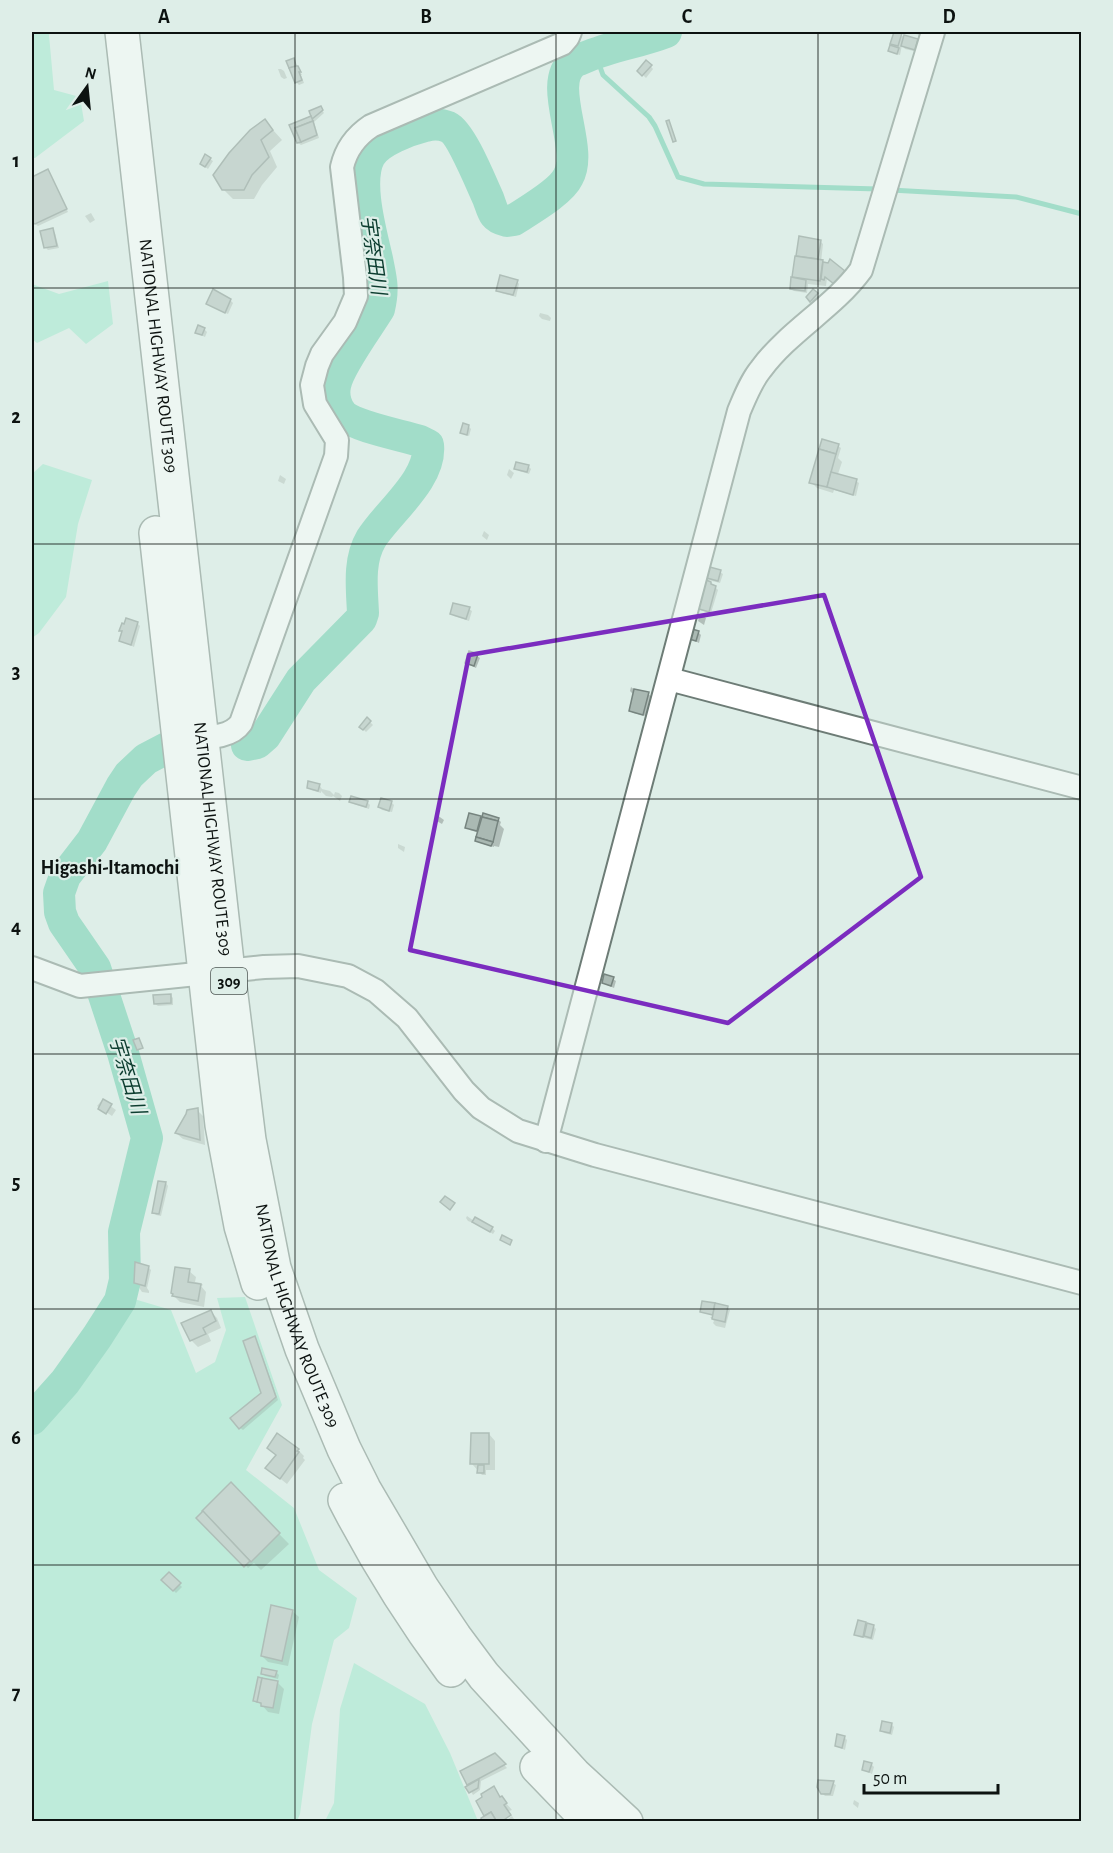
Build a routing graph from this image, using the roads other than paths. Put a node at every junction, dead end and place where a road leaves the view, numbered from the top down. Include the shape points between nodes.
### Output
1 (101, 32) edge
2 (122, 32) edge
3 (570, 32) edge
4 (933, 32) edge
5 (669, 679) junction
6 (190, 738) junction
7 (1082, 788) edge
8 (32, 968) edge
9 (216, 972) junction
10 (546, 1141) junction
11 (1082, 1283) edge
12 (590, 1821) edge
13 (626, 1821) edge

1 - 6 highway, NATIONAL HIGHWAY ROUTE 309 / 309
2 - 6 highway, NATIONAL HIGHWAY ROUTE 309 / 309
3 - 6 street via 562,44 371,126 352,141 342,167 356,296 345,322 322,354 312,386 315,404 337,440 336,456 241,723 230,733
4 - 5 street via 861,270 773,354 759,370 742,402
5 - 7 street
5 - 10 street
6 - 9 highway, NATIONAL HIGHWAY ROUTE 309 / 309
8 - 9 street via 80,986
9 - 10 street via 298,966 361,983 407,1018 481,1108 518,1131
9 - 12 highway, NATIONAL HIGHWAY ROUTE 309 / 309 via 222,1125 241,1226 280,1354 304,1417 369,1546 418,1624 492,1720
9 - 13 highway, NATIONAL HIGHWAY ROUTE 309 / 309 via 274,1268 302,1349 344,1449 411,1570 484,1676 574,1774
10 - 11 street

